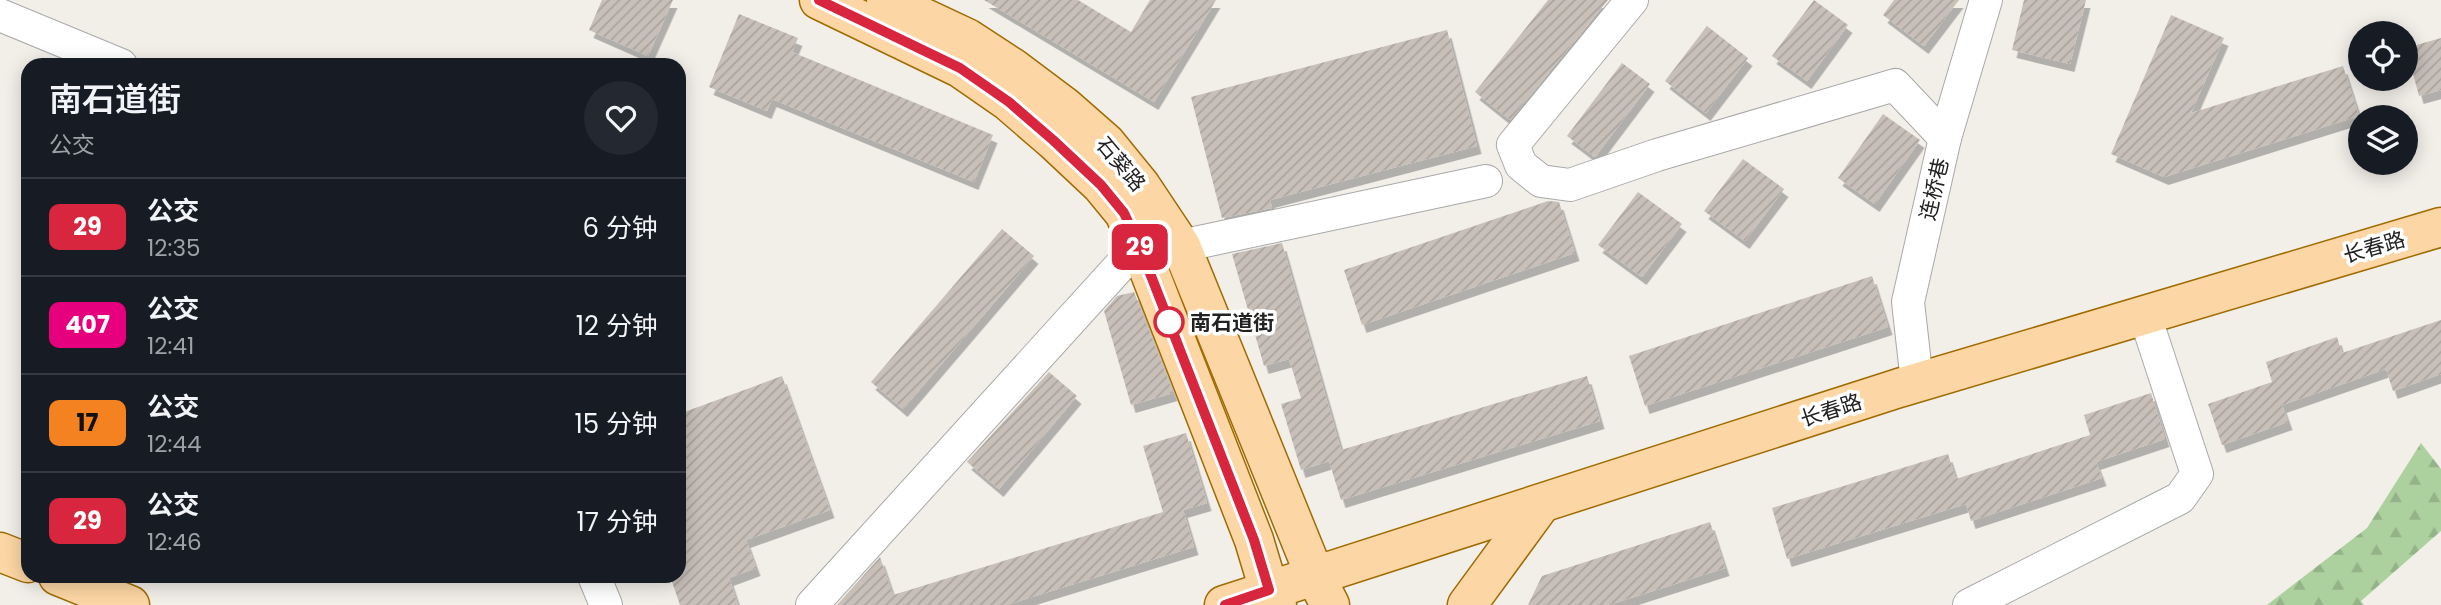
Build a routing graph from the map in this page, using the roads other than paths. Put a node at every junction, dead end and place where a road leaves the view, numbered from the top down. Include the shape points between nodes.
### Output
1 (819, 0) edge
2 (886, 0) edge
3 (1632, 0) edge
4 (1986, 0) edge
5 (0, 15) edge
6 (104, 58) edge
7 (1945, 138) junction
8 (1486, 181) dead end
9 (2441, 227) edge
10 (1139, 245) junction
11 (1181, 246) junction
12 (2144, 313) junction
13 (1917, 382) junction
14 (1541, 504) junction
15 (0, 552) edge
16 (21, 560) edge
17 (75, 583) edge
18 (597, 583) edge
19 (1322, 590) edge
20 (1273, 598) edge
21 (130, 605) edge
22 (606, 605) edge
23 (812, 605) edge
24 (1224, 605) edge
25 (1467, 605) edge
26 (1969, 605) edge

1 - 10 main road, 石葵路 via 960,68 1009,102 1101,185 1124,213
2 - 11 main road, 石葵路 via 967,38 1065,107 1106,143
3 - 7 street via 1513,145 1521,164 1541,181 1570,185 1895,85
4 - 7 street, 连桥巷
5 - 6 street
7 - 13 street, 连桥巷 via 1908,302
8 - 11 street
9 - 12 main road, 长春路
10 - 11 street
10 - 20 main road, 石葵路
10 - 23 street
11 - 19 main road, 石葵路
12 - 13 main road, 长春路
12 - 26 street via 2197,474 2180,498
13 - 14 main road, 长春路
14 - 19 main road, 长春路
14 - 25 main road
15 - 16 main road
17 - 21 main road
18 - 22 street
19 - 20 main road, 长春路
20 - 24 main road, 长春路

